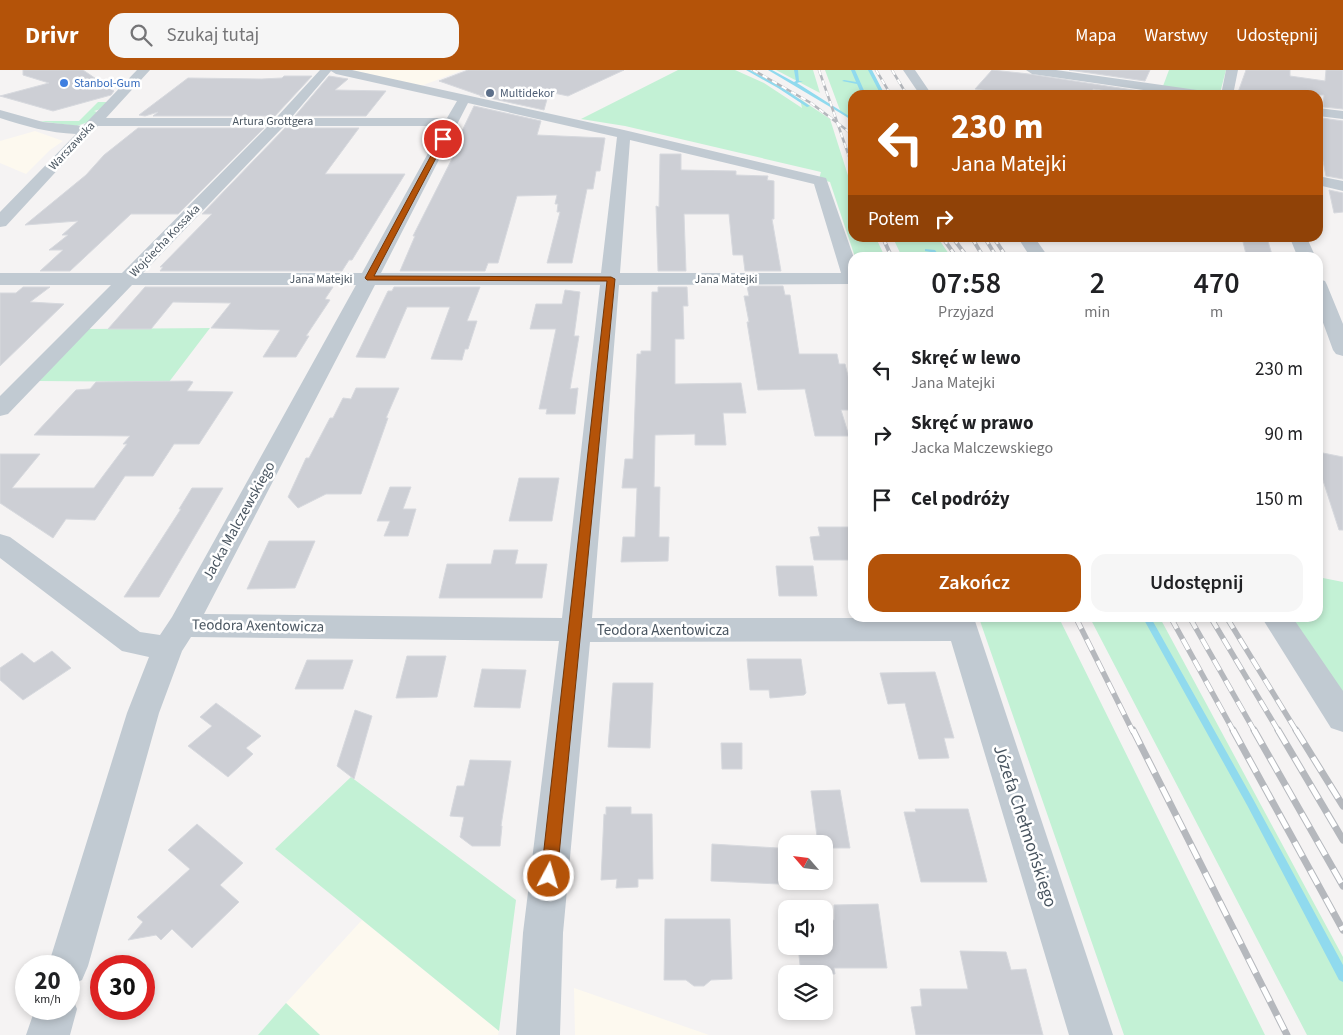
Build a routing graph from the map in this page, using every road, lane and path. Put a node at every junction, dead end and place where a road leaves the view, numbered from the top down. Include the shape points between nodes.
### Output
1 (144, 70) edge
2 (326, 70) edge
3 (336, 70) edge
4 (908, 70) edge
5 (1032, 70) edge
6 (1232, 70) edge
7 (922, 90) edge
8 (1184, 90) edge
9 (1228, 90) edge
10 (464, 99) junction
11 (1323, 113) edge
12 (1343, 115) edge
13 (4, 117) edge
14 (281, 121) junction
15 (452, 122) junction
16 (90, 126) junction
17 (624, 134) junction
18 (1323, 183) edge
19 (1343, 186) edge
20 (33, 187) junction
21 (8, 189) dead end
22 (0, 222) edge
23 (848, 266) edge
24 (130, 278) junction
25 (369, 278) junction
26 (0, 279) edge
27 (611, 279) junction
28 (848, 279) edge
29 (1323, 298) edge
30 (1343, 350) edge
31 (0, 410) edge
32 (0, 544) edge
33 (1280, 622) edge
34 (961, 623) edge
35 (576, 630) junction
36 (175, 636) junction
37 (1343, 718) edge
38 (71, 955) edge
39 (53, 1020) edge
40 (48, 1035) edge
41 (538, 1035) edge
42 (1091, 1035) edge

1 - 16 street, Warszawska
2 - 14 street, Wojciecha Kossaka
3 - 10 street
4 - 7 street
5 - 8 street via 1161,84
6 - 9 street
10 - 15 street, Jacka Malczewskiego
10 - 17 street
11 - 12 street
13 - 16 street, Artura Grottgera via 44,128
14 - 15 street, Artura Grottgera
14 - 16 street, Artura Grottgera
14 - 24 street, Wojciecha Kossaka
15 - 25 street, Jacka Malczewskiego
16 - 20 street, Warszawska
17 - 23 street via 821,181
17 - 27 street
18 - 19 street
20 - 21 street
20 - 22 street, Warszawska
24 - 25 street, Jana Matejki
24 - 26 street, Jana Matejki
24 - 31 street, Wojciecha Kossaka
25 - 27 street, Jana Matejki
25 - 36 street, Jacka Malczewskiego
27 - 28 street, Jana Matejki
27 - 35 street
29 - 30 street
32 - 36 street, Teodora Axentowicza via 133,643
33 - 37 street
34 - 35 street, Teodora Axentowicza
34 - 42 street, Józefa Chełmońskiego
35 - 36 street, Teodora Axentowicza
35 - 41 street via 543,933
36 - 38 street, Jacka Malczewskiego via 143,713
39 - 40 street

